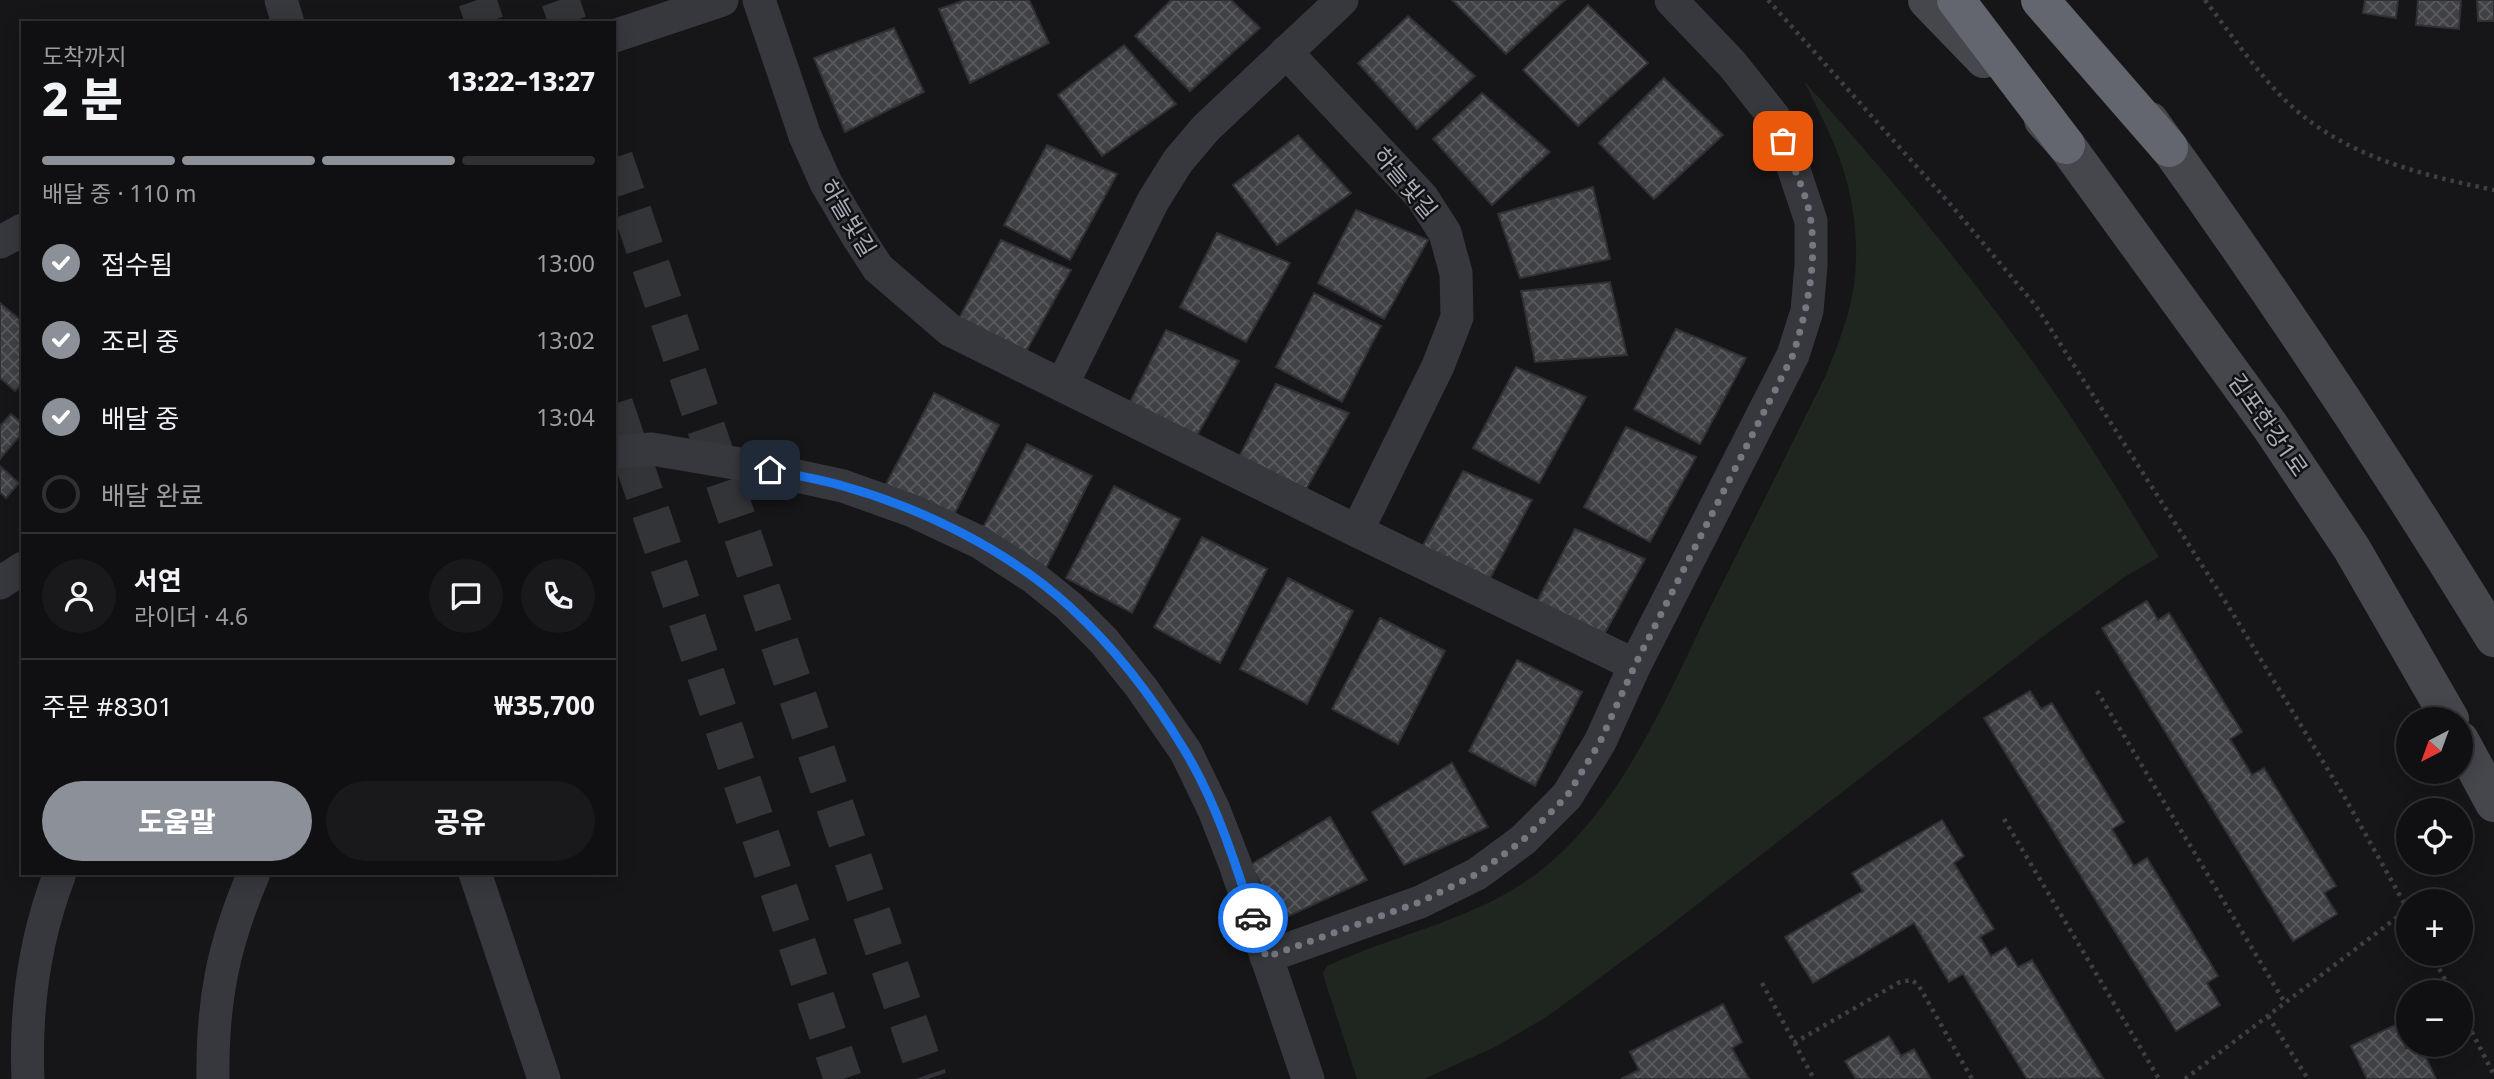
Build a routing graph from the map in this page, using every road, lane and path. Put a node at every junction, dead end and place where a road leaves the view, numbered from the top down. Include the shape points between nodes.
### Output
1 (281, 0) edge
2 (722, 0) edge
3 (760, 0) edge
4 (1342, 0) edge
5 (1671, 0) edge
6 (1768, 0) edge
7 (1927, 0) edge
8 (1956, 0) edge
9 (2040, 0) edge
10 (2063, 0) edge
11 (2205, 0) edge
12 (287, 21) edge
13 (616, 35) edge
14 (1286, 52) junction
15 (2066, 145) junction
16 (2169, 148) junction
17 (2494, 190) edge
18 (21, 231) edge
19 (0, 242) edge
20 (1062, 385) junction
21 (616, 452) edge
22 (1357, 531) junction
23 (21, 569) edge
24 (0, 583) edge
25 (2494, 638) edge
26 (1635, 665) junction
27 (2097, 691) dead end
28 (2443, 707) edge
29 (2473, 764) edge
30 (2494, 803) edge
31 (2004, 819) dead end
32 (59, 875) edge
33 (253, 875) edge
34 (476, 875) edge
35 (2397, 889) edge
36 (2396, 918) edge
37 (1266, 957) junction
38 (1762, 983) dead end
39 (2285, 1003) junction
40 (2268, 1016) junction
41 (2473, 1034) edge
42 (1794, 1043) junction
43 (2494, 1075) edge
44 (28, 1079) edge
45 (213, 1079) edge
46 (544, 1079) edge
47 (1308, 1079) edge
48 (1814, 1079) edge
49 (1972, 1079) edge
50 (2159, 1079) edge
51 (2185, 1079) edge
52 (2308, 1079) edge

1 - 12 street
2 - 13 street
3 - 20 street, 하늘빛길 via 805,135 827,183 878,268 950,330
4 - 14 street
5 - 26 street via 1774,117 1811,221 1811,265 1807,311 1793,355
6 - 35 path via 2036,306 2230,608
7 - 15 street, 김포한강1로
8 - 15 highway
9 - 16 highway
10 - 16 street
11 - 17 path via 2283,98 2316,126 2381,161
14 - 20 street via 1178,161 1153,201
14 - 22 street, 하늘빛길 via 1422,197 1445,233 1456,274 1457,317 1438,366
15 - 28 street, 김포한강1로 via 2353,549
16 - 25 street via 2342,399
18 - 19 street
20 - 22 street, 하늘빛길
21 - 37 street via 652,449 843,486 913,511 979,542 1033,577 1104,641 1186,752 1231,853
22 - 26 street, 하늘빛길
23 - 24 street
26 - 37 street via 1600,742 1567,796 1523,840 1477,874 1420,902
27 - 39 path
29 - 30 street
31 - 50 path
32 - 44 street via 31,992
33 - 45 street via 235,920 217,993
34 - 46 street
36 - 39 path
37 - 47 street
38 - 42 path
39 - 40 path
40 - 51 path
40 - 52 path
41 - 43 path
42 - 48 path
42 - 49 path via 1900,982 1912,980

